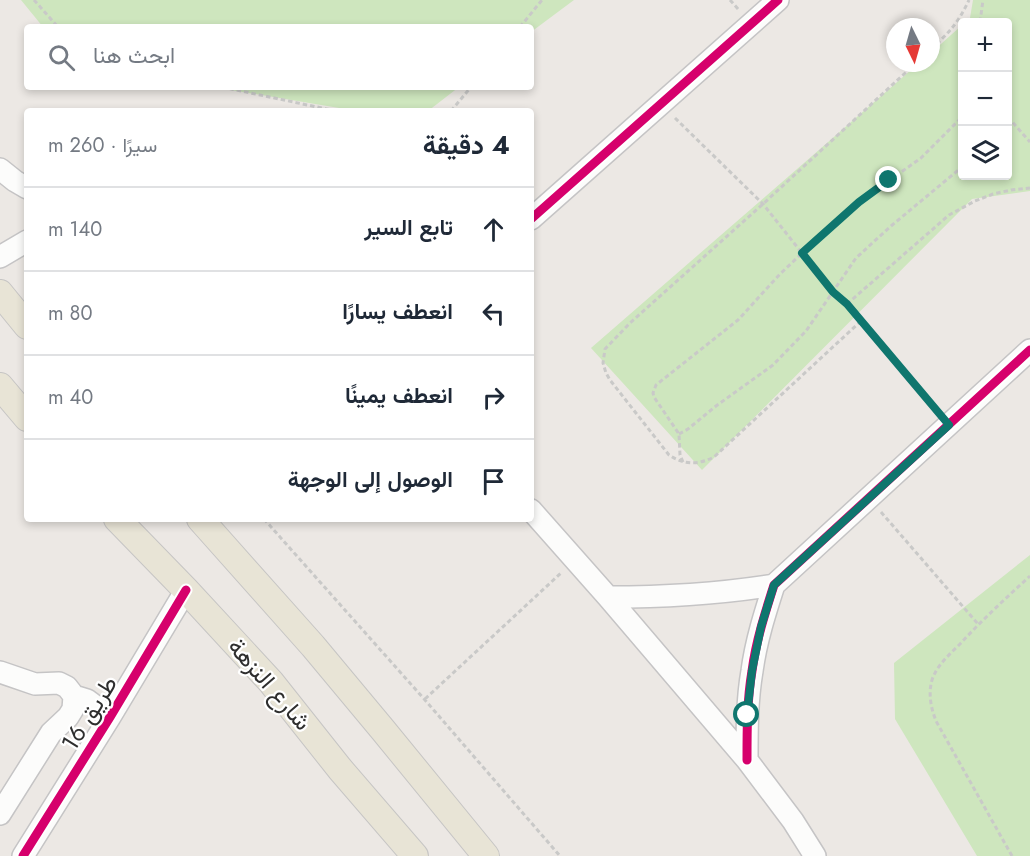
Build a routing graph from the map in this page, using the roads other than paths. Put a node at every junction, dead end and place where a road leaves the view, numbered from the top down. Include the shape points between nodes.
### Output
1 (778, 0) edge
2 (0, 169) edge
3 (24, 186) edge
4 (534, 216) edge
5 (24, 243) edge
6 (0, 257) edge
7 (0, 293) edge
8 (24, 320) edge
9 (1030, 350) edge
10 (0, 386) edge
11 (24, 414) edge
12 (534, 513) edge
13 (120, 522) edge
14 (203, 522) edge
15 (774, 585) junction
16 (186, 590) junction
17 (608, 597) junction
18 (0, 672) edge
19 (74, 696) junction
20 (110, 717) junction
21 (63, 723) junction
22 (97, 737) junction
23 (747, 759) junction
24 (0, 814) edge
25 (23, 856) edge
26 (415, 856) edge
27 (486, 856) edge
28 (815, 856) edge

1 - 4 street
2 - 3 street
5 - 6 street
7 - 8 main road
9 - 15 street
10 - 11 main road
12 - 17 street
13 - 16 main road, شارع النزهة
14 - 27 main road via 313,646
15 - 17 street via 691,595
15 - 23 street via 752,671
16 - 20 street, طريق 16
16 - 26 main road, شارع النزهة via 271,682
17 - 23 street
18 - 19 street via 35,684 59,683
19 - 20 street via 87,700
19 - 21 street via 73,709
20 - 22 street, طريق 16
21 - 22 street
21 - 24 street via 51,733
22 - 25 street, طريق 16
23 - 28 street

